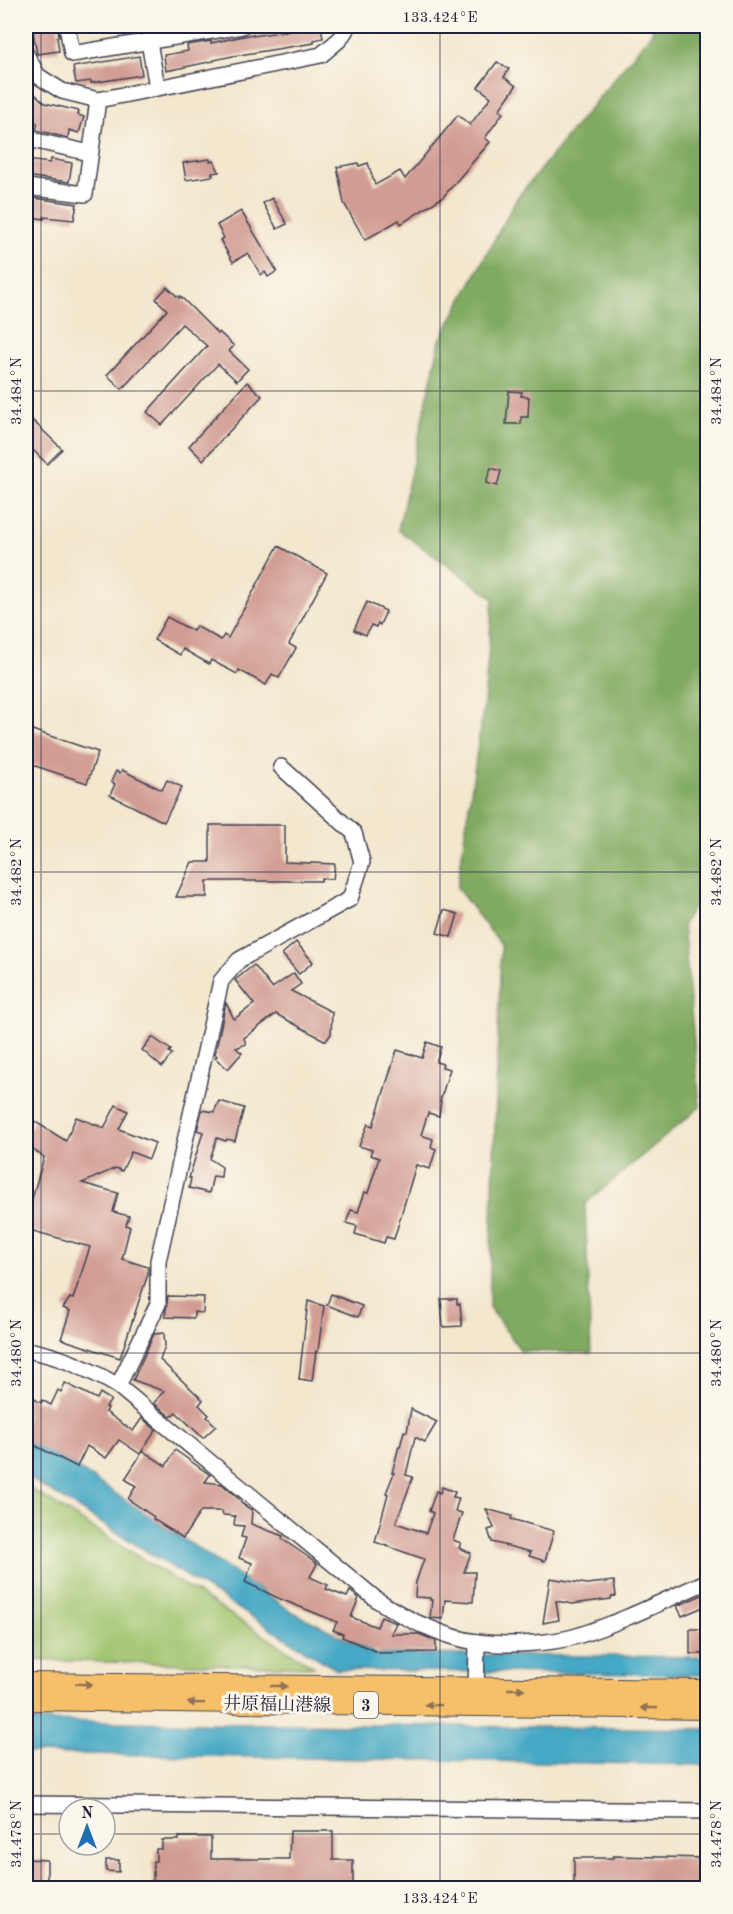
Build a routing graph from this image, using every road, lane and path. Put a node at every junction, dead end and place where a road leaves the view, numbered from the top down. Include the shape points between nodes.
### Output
1 (67, 26) edge
2 (242, 26) edge
3 (348, 26) edge
4 (149, 42) junction
5 (26, 54) edge
6 (157, 87) junction
7 (98, 100) junction
8 (26, 136) edge
9 (90, 153) junction
10 (26, 187) edge
11 (281, 767) dead end
12 (26, 1350) edge
13 (118, 1386) junction
14 (708, 1581) edge
15 (477, 1646) junction
16 (26, 1683) edge
17 (476, 1690) junction
18 (708, 1690) edge
19 (26, 1700) edge
20 (708, 1709) edge
21 (26, 1804) edge
22 (708, 1811) edge

1 - 4 street via 72,54
2 - 4 street
3 - 6 street via 340,39 321,55
4 - 6 street
5 - 7 street via 38,76 62,91
6 - 7 street
7 - 9 street
8 - 9 street
9 - 10 street via 85,194
11 - 13 street via 354,833 362,862 350,899 239,960 221,981 158,1261 158,1304
12 - 13 street via 90,1370
13 - 15 street via 377,1600 423,1626
14 - 15 street via 575,1637
15 - 17 street
16 -> 17 main road, 井原福山港線 / 3
17 -> 18 main road, 井原福山港線 / 3
17 -> 19 main road, 井原福山港線 / 3
20 -> 17 main road, 井原福山港線 / 3
21 - 22 street

